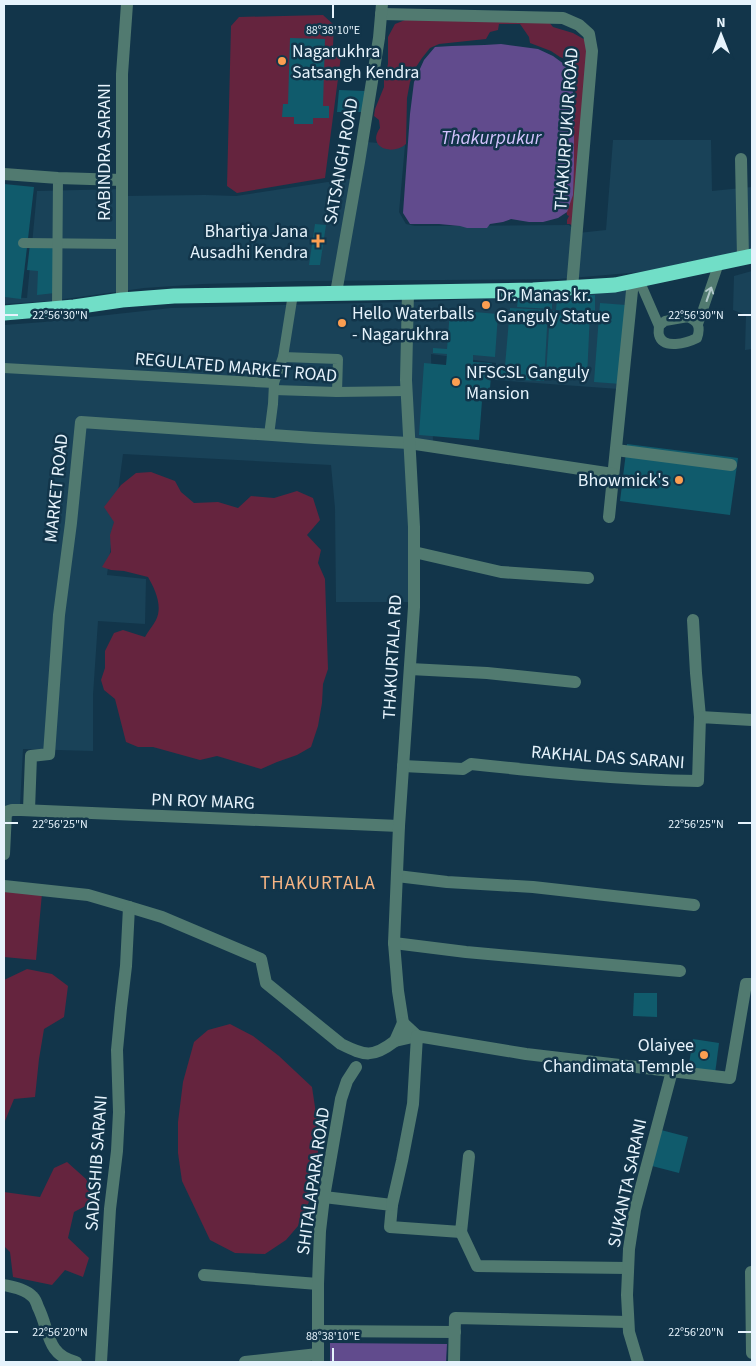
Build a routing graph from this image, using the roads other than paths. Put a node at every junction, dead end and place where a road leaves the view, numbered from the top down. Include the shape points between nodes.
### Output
1 (127, 4) edge
2 (382, 9) edge
3 (741, 160) dead end
4 (4, 174) edge
5 (58, 178) junction
6 (122, 180) junction
7 (23, 243) dead end
8 (58, 243) junction
9 (122, 244) junction
10 (747, 257) edge
11 (719, 263) junction
12 (636, 281) junction
13 (572, 288) junction
14 (408, 292) junction
15 (336, 293) junction
16 (293, 294) junction
17 (122, 300) junction
18 (57, 308) junction
19 (4, 313) edge
20 (698, 324) junction
21 (658, 326) junction
22 (283, 357) junction
23 (4, 368) edge
24 (274, 386) junction
25 (406, 391) junction
26 (337, 392) junction
27 (269, 434) junction
28 (409, 443) junction
29 (616, 450) junction
30 (732, 465) dead end
31 (613, 474) junction
32 (609, 517) dead end
33 (414, 552) junction
34 (588, 578) dead end
35 (693, 620) dead end
36 (410, 669) junction
37 (575, 682) dead end
38 (700, 717) junction
39 (752, 720) edge
40 (403, 766) junction
41 (29, 810) junction
42 (5, 812) edge
43 (399, 826) junction
44 (4, 854) edge
45 (397, 876) junction
46 (4, 886) edge
47 (694, 905) dead end
48 (129, 907) junction
49 (394, 942) junction
50 (680, 972) dead end
51 (752, 984) edge
52 (404, 1024) junction
53 (417, 1036) junction
54 (395, 1041) junction
55 (353, 1051) junction
56 (375, 1054) junction
57 (356, 1067) junction
58 (672, 1071) junction
59 (469, 1156) dead end
60 (324, 1198) junction
61 (392, 1205) junction
62 (461, 1232) junction
63 (628, 1268) junction
64 (752, 1272) edge
65 (204, 1275) dead end
66 (318, 1284) junction
67 (4, 1285) edge
68 (628, 1322) junction
69 (318, 1331) junction
70 (455, 1332) junction
71 (752, 1354) edge
72 (57, 1358) edge
73 (318, 1358) edge
74 (76, 1362) edge
75 (101, 1362) edge
76 (245, 1362) edge
77 (454, 1362) edge
78 (638, 1362) edge

1 - 6 street, RABINDRA SARANI via 122,74
2 - 13 street, THAKURPUKUR ROAD via 563,18 589,34 592,51
2 - 15 street, SATSANGH ROAD
3 - 10 street
4 - 5 street
5 - 6 street
5 - 8 lane
6 - 9 street, RABINDRA SARANI
7 - 8 lane
8 - 9 lane
8 - 18 lane
9 - 17 street, RABINDRA SARANI
10 - 11 highway
11 - 12 highway
20 -> 11 lane
12 - 13 highway
12 - 21 lane
12 - 29 street
13 - 14 highway
14 - 15 highway
14 - 25 street, THAKURTALA RD
15 - 16 highway
16 - 17 highway
16 - 22 lane
17 - 18 highway
18 - 19 highway
20 - 21 lane via 688,317 665,321
20 - 21 lane via 696,338 672,344 663,342
22 - 24 lane
22 - 26 lane via 338,359
23 - 24 lane, REGULATED MARKET ROAD
24 - 26 lane, REGULATED MARKET ROAD
24 - 27 lane
25 - 26 lane, REGULATED MARKET ROAD
25 - 28 street, THAKURTALA RD
27 - 28 street, MARKET ROAD
27 - 41 street, MARKET ROAD via 81,422 59,615 49,754 31,756
28 - 31 street, MARKET ROAD
28 - 33 street, THAKURTALA RD
29 - 30 street
29 - 31 street
31 - 32 street
33 - 34 street via 501,572
33 - 36 street, THAKURTALA RD
35 - 38 street
36 - 37 street
36 - 40 street, THAKURTALA RD
38 - 39 street
38 - 40 street, RAKHAL DAS SARANI via 698,781 542,772 471,764 463,769
40 - 43 street, THAKURTALA RD
41 - 42 street, PN ROY MARG
41 - 43 street, PN ROY MARG
42 - 44 street
43 - 45 street, THAKURTALA RD
45 - 47 street
45 - 49 street, THAKURTALA RD
46 - 48 street via 88,895
48 - 55 street via 162,916 261,959 266,983
48 - 75 street, SADASHIB SARANI via 118,1050 118,1151 110,1209
49 - 50 street
49 - 52 street, THAKURTALA RD
51 - 58 street via 746,984 730,1078
52 - 53 street
52 - 54 street
53 - 54 street
53 - 58 street via 526,1054
53 - 61 street via 413,1104
54 - 56 street
55 - 56 street
55 - 57 street
56 - 57 street
57 - 60 street, SHITALAPARA ROAD via 341,1099
58 - 63 street, SUKANTA SARANI via 636,1210
59 - 62 street
60 - 61 street
60 - 66 street, SHITALAPARA ROAD
61 - 62 street via 390,1227
62 - 63 street via 477,1266
63 - 68 street, SUKANTA SARANI
64 - 71 street
65 - 66 street
66 - 69 street, SHITALAPARA ROAD
67 - 72 street via 33,1297
68 - 70 street via 455,1318
68 - 78 street, SUKANTA SARANI
69 - 70 street
69 - 73 street, SHITALAPARA ROAD
70 - 77 street
72 - 74 street
73 - 76 street

